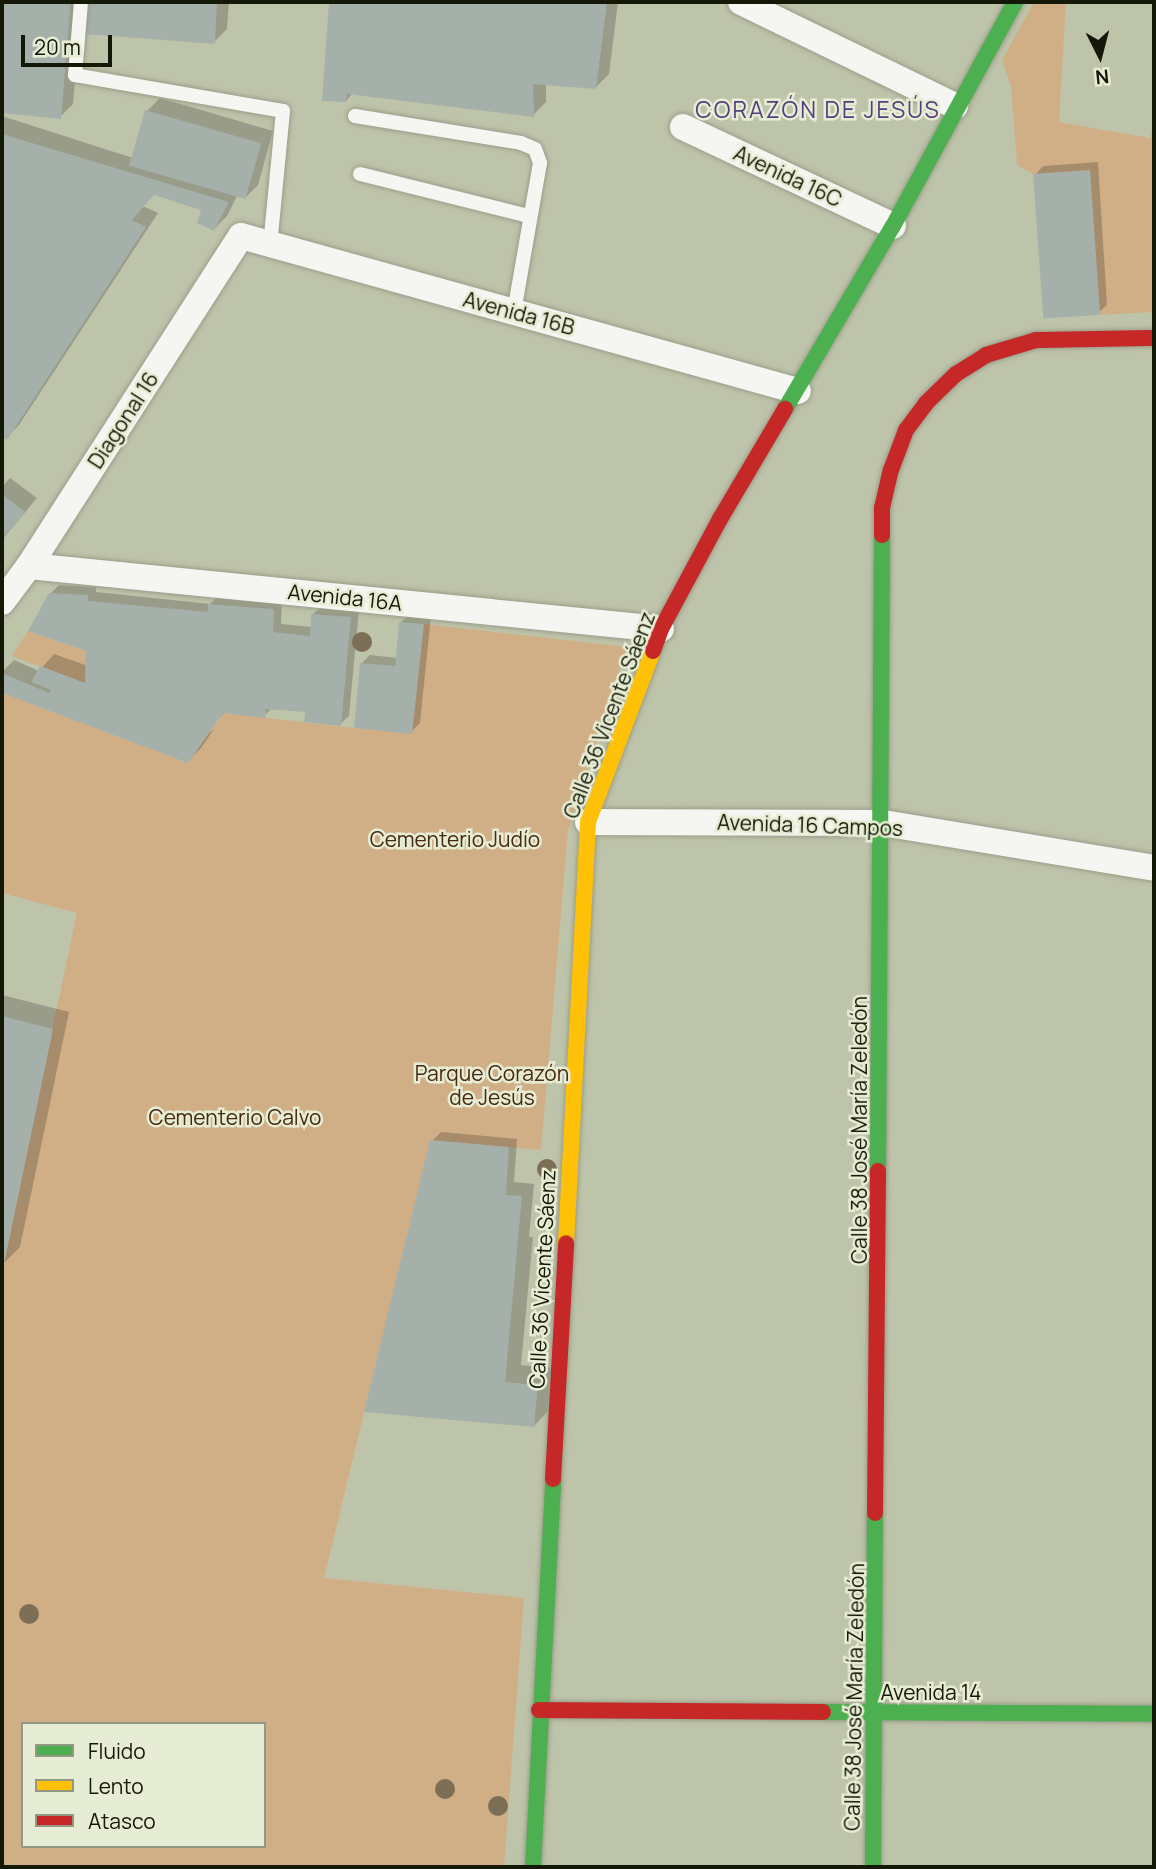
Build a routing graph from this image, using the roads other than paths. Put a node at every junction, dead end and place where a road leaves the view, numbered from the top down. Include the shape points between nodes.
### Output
1 (81, 2) edge
2 (741, 2) edge
3 (1015, 2) edge
4 (778, 10) edge
5 (956, 106) junction
6 (355, 116) dead end
7 (683, 127) dead end
8 (360, 174) dead end
9 (529, 216) junction
10 (893, 226) junction
11 (241, 236) joint
12 (270, 245) junction
13 (514, 312) junction
14 (1154, 338) edge
15 (798, 391) junction
16 (29, 566) junction
17 (2, 602) edge
18 (661, 629) junction
19 (588, 822) junction
20 (883, 822) junction
21 (1154, 868) edge
22 (539, 1710) junction
23 (875, 1713) junction
24 (1154, 1714) edge
25 (533, 1867) edge
26 (873, 1867) edge

1 - 12 lane via 75,75 283,111
2 - 4 street
3 - 5 street, Calle 36 Vicente Sáenz
4 - 5 street
5 - 10 street, Calle 36 Vicente Sáenz
6 - 9 lane via 535,149 540,163
7 - 10 street, Avenida 16C
8 - 9 lane
9 - 13 lane
10 - 15 street, Calle 36 Vicente Sáenz
11 - 12 street, Avenida 16B
11 - 16 street, Diagonal 16
12 - 13 street, Avenida 16B
13 - 15 street, Avenida 16B
14 - 20 street, Calle 38 José María Zeledón via 1036,340 986,355 956,373 906,429 882,508
15 - 18 street, Calle 36 Vicente Sáenz via 720,519
16 - 17 street, Diagonal 16
16 - 18 street, Avenida 16A
18 - 19 street, Calle 36 Vicente Sáenz
19 - 20 street, Avenida 16 Campos
19 - 22 street, Calle 36 Vicente Sáenz
20 - 21 street, Avenida 16 Campos
20 - 23 street, Calle 38 José María Zeledón
22 - 23 street, Avenida 14
22 - 25 street, Calle 36 Vicente Sáenz
23 - 24 street, Avenida 14
23 - 26 street, Calle 38 José María Zeledón

